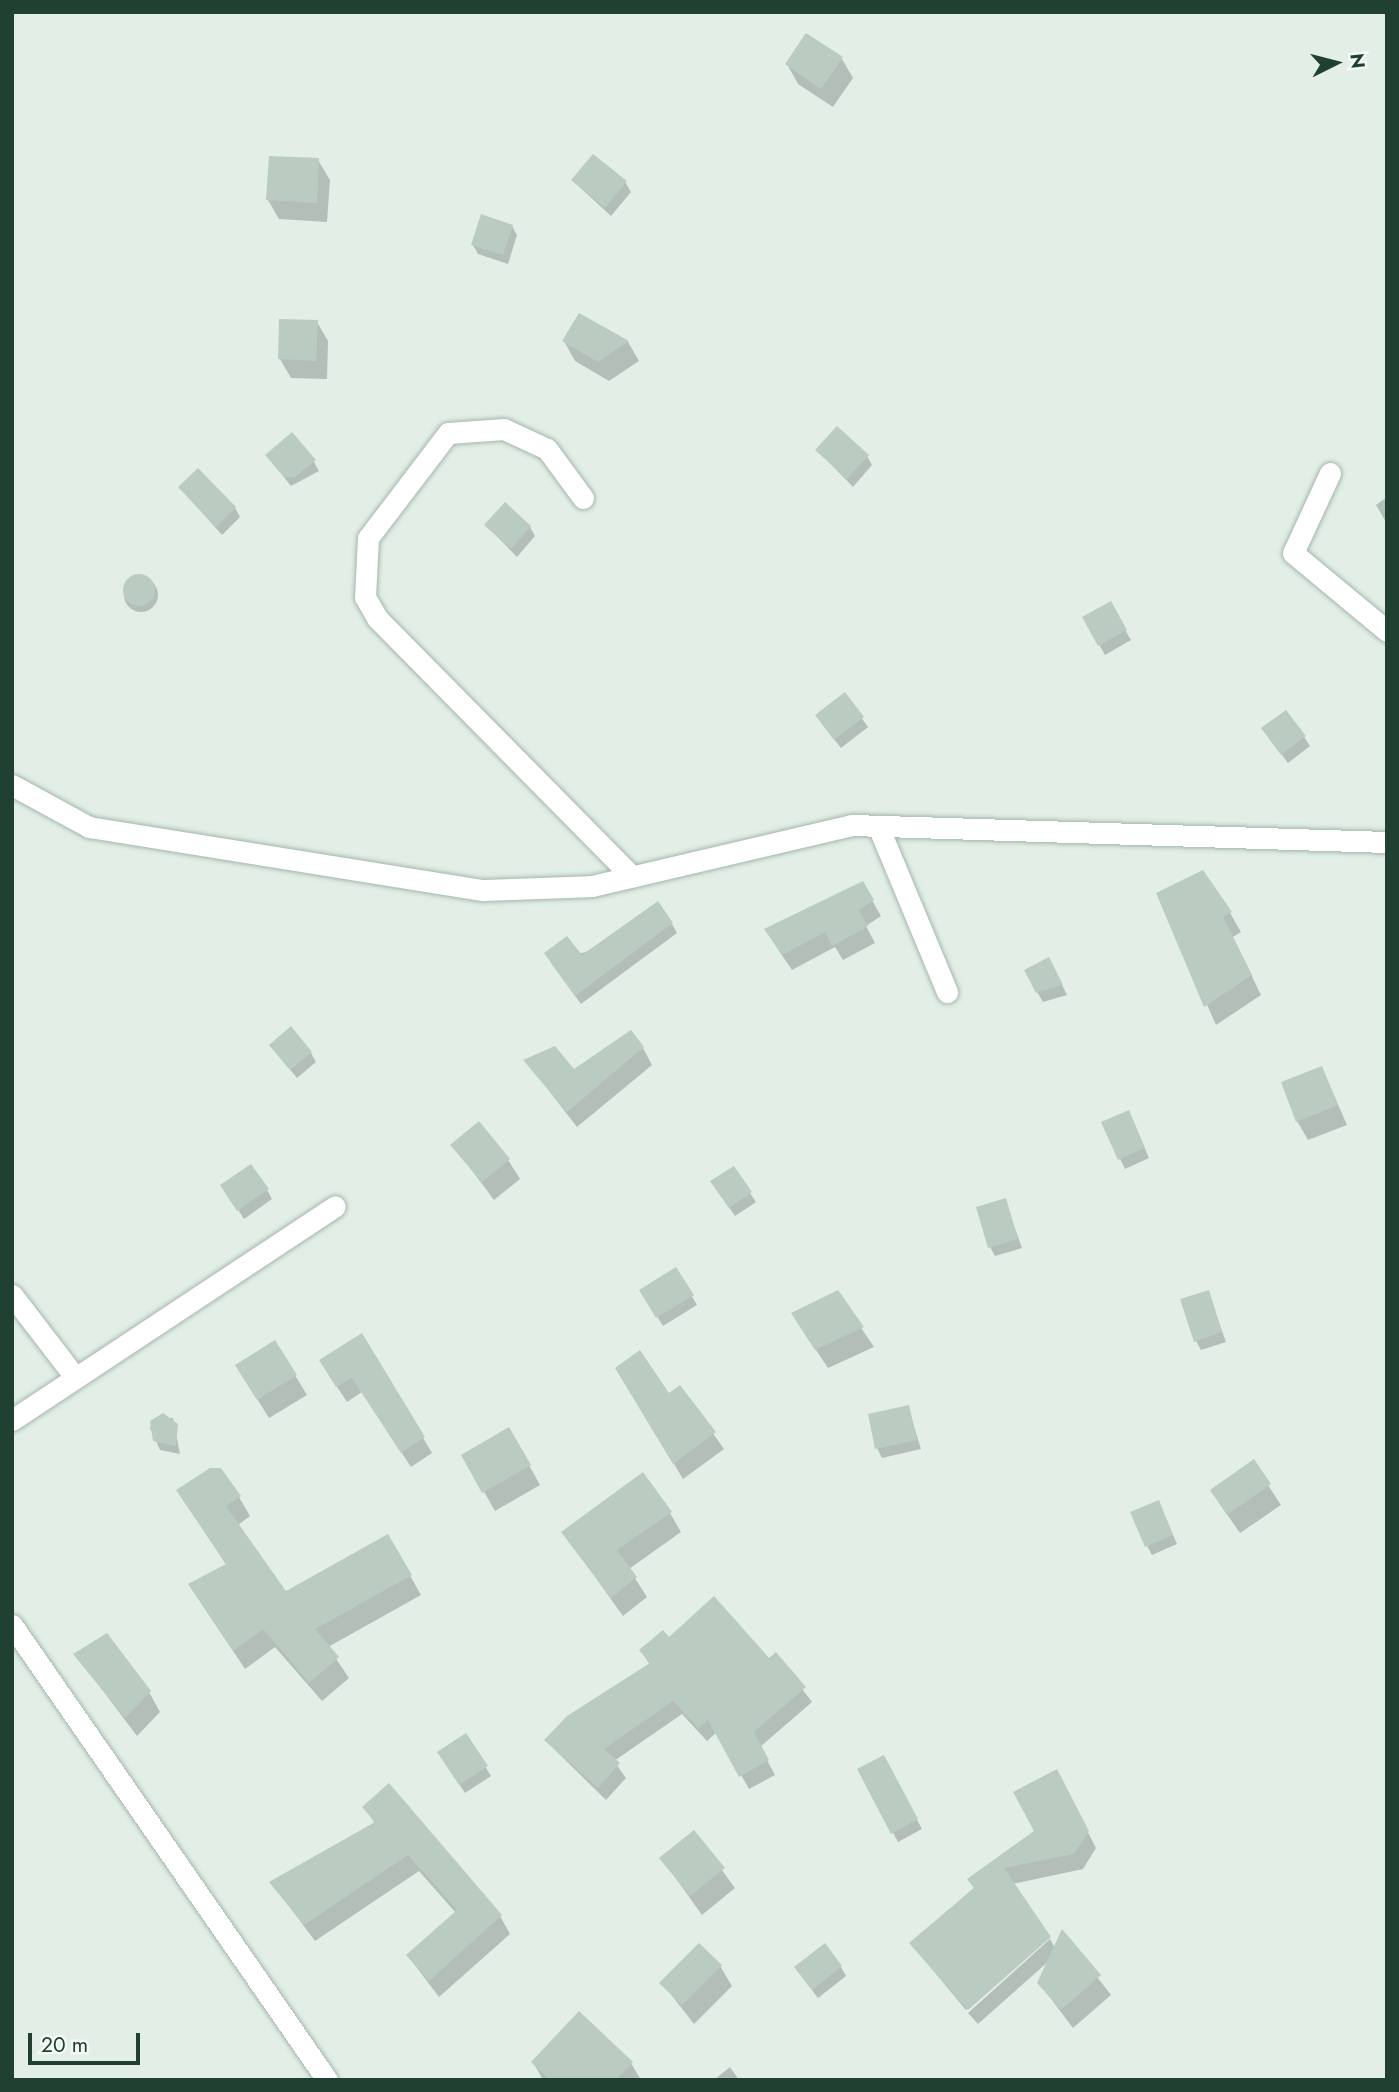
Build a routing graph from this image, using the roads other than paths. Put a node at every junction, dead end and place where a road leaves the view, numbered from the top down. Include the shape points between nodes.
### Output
1 (1330, 472) dead end
2 (583, 498) dead end
3 (1387, 631) edge
4 (12, 785) edge
5 (878, 826) junction
6 (1387, 842) edge
7 (632, 877) junction
8 (947, 992) dead end
9 (335, 1206) dead end
10 (12, 1294) edge
11 (75, 1377) junction
12 (12, 1420) edge
13 (12, 1625) edge
14 (327, 2080) edge

1 - 3 street via 1293,553
2 - 7 street via 547,449 504,429 448,433 368,538 365,597 377,618
4 - 7 street via 89,827 386,878 484,890 592,886
5 - 6 street
5 - 7 street via 852,825
5 - 8 street
9 - 11 street
10 - 11 street
11 - 12 street
13 - 14 street

